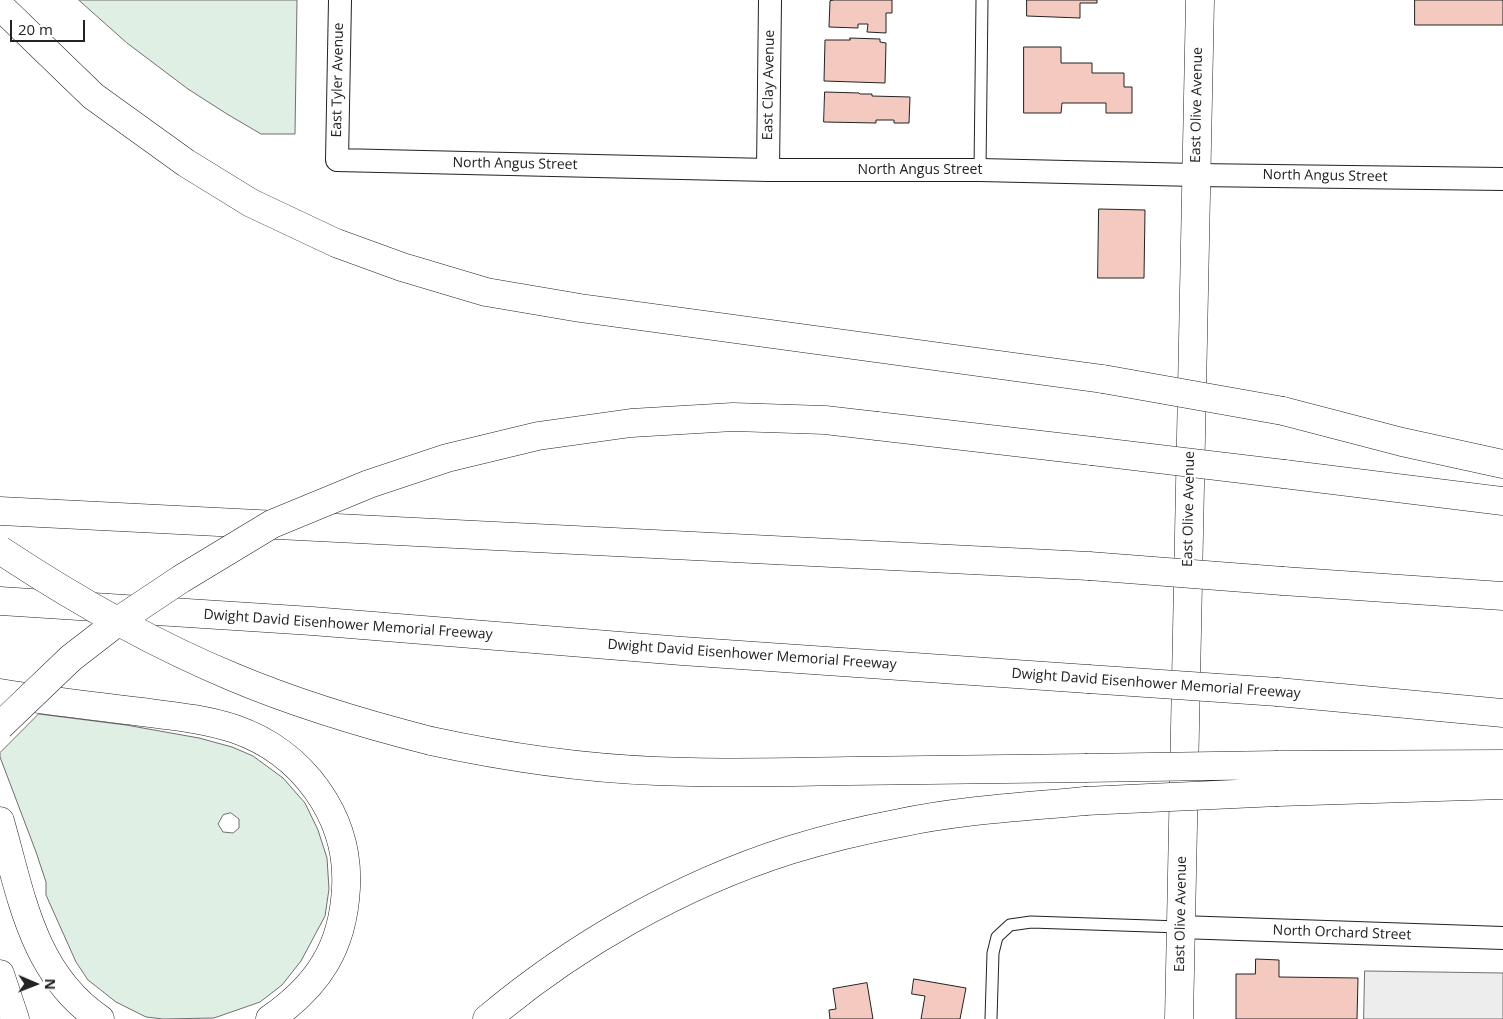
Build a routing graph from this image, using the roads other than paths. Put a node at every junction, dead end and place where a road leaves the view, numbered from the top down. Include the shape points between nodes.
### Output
1 (340, 0) edge
2 (770, 0) edge
3 (982, 0) edge
4 (1200, 0) edge
5 (0, 6) edge
6 (337, 160) joint
7 (768, 170) junction
8 (980, 170) junction
9 (1196, 175) junction
10 (1503, 179) edge
11 (1503, 464) edge
12 (1503, 500) edge
13 (0, 511) edge
14 (0, 550) edge
15 (1503, 596) edge
16 (0, 600) edge
17 (0, 693) edge
18 (1503, 714) edge
19 (0, 726) edge
20 (1503, 764) edge
21 (1278, 779) junction
22 (1503, 784) edge
23 (0, 821) edge
24 (1180, 927) junction
25 (1503, 938) edge
26 (0, 974) edge
27 (15, 1019) edge
28 (100, 1019) edge
29 (270, 1019) edge
30 (487, 1019) edge
31 (991, 1019) edge
32 (1179, 1019) edge

1 - 6 street, East Tyler Avenue
2 - 7 street, East Clay Avenue
3 - 8 lane
4 - 9 main road, East Olive Avenue
5 - 11 main road, bridge via 93,96 186,163 251,204 336,243 402,267 486,292 580,308 1103,379 1284,411
6 - 7 street, North Angus Street
7 - 8 street, North Angus Street
8 - 9 street, North Angus Street
9 - 10 street, North Angus Street
9 - 24 main road, East Olive Avenue
12 - 19 main road, bridge via 825,420 752,417 631,423 538,436 430,463 272,524 124,617 71,658
13 - 15 main road, bridge via 1089,566
14 - 21 main road, bridge via 87,605 224,673 331,713 431,741 493,753 603,768 657,771 1085,768
16 - 18 main road, Dwight David Eisenhower Memorial Freeway, bridge via 1278,692
17 - 29 main road via 200,719 263,741 302,771 321,794 335,820 344,850 347,880 345,912 325,965 309,987
20 - 21 main road
21 - 22 main road
21 - 30 main road, bridge via 901,822 790,850 750,864 641,914 548,971
23 - 28 main road via 41,953 73,997
24 - 25 street, North Orchard Street
24 - 31 lane via 1031,922 1010,925 997,937 993,953
24 - 32 main road, East Olive Avenue
26 - 27 main road

